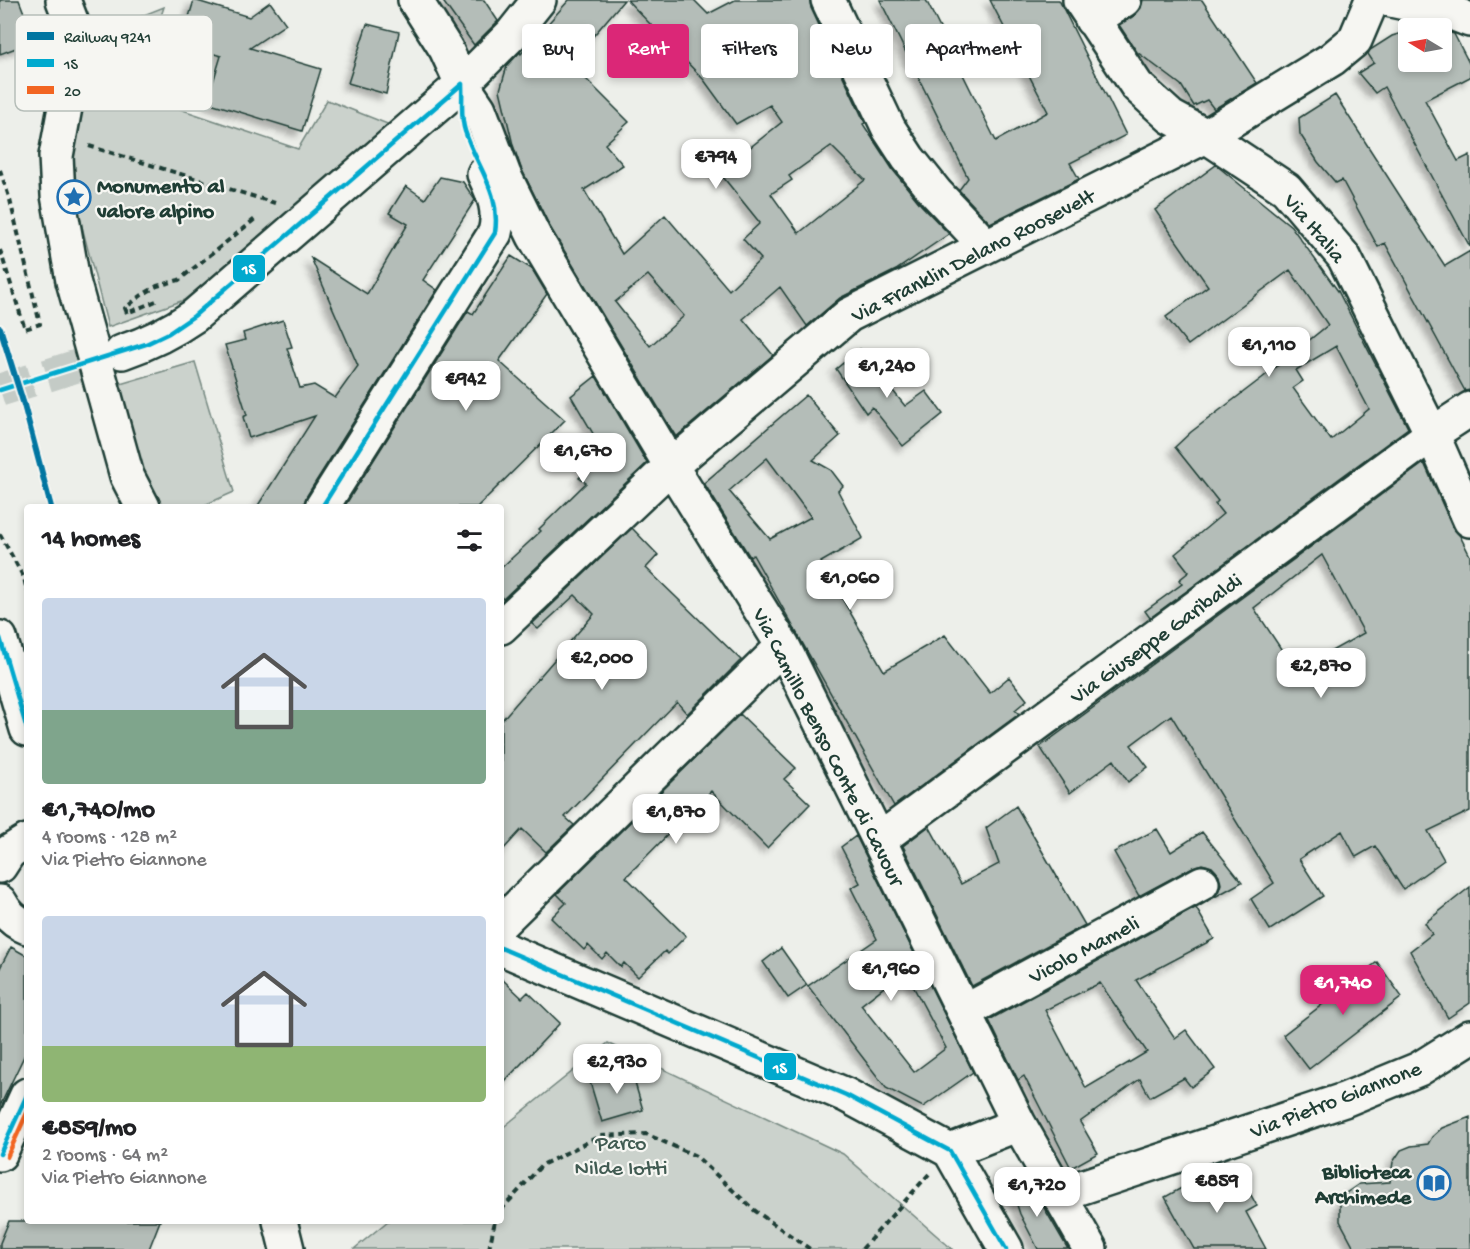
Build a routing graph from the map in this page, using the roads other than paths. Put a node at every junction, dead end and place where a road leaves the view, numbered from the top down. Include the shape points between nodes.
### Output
1 (63, 0) edge
2 (415, 0) edge
3 (540, 0) edge
4 (828, 0) edge
5 (1124, 0) edge
6 (1372, 0) edge
7 (1391, 0) edge
8 (1086, 10) edge
9 (69, 15) edge
10 (1470, 20) edge
11 (462, 84) junction
12 (64, 111) edge
13 (1206, 136) junction
14 (530, 229) junction
15 (495, 233) junction
16 (986, 246) junction
17 (122, 352) tunnel mouth
18 (1470, 410) edge
19 (1432, 434) junction
20 (671, 466) junction
21 (141, 504) edge
22 (324, 504) edge
23 (1470, 520) edge
24 (504, 624) edge
25 (0, 638) edge
26 (783, 646) junction
27 (24, 719) edge
28 (879, 840) junction
29 (1202, 883) dead end
30 (0, 903) edge
31 (504, 920) edge
32 (24, 926) edge
33 (504, 949) edge
34 (964, 1012) junction
35 (1470, 1037) edge
36 (24, 1102) edge
37 (1019, 1124) junction
38 (950, 1151) junction
39 (0, 1154) edge
40 (1058, 1195) junction
41 (281, 1224) edge
42 (287, 1249) edge
43 (1006, 1249) edge
44 (1090, 1249) edge

1 - 9 street
2 - 11 street, Via Camillo Benso Conte di Cavour via 446,49
3 - 11 street
4 - 16 street via 889,129 936,193
5 - 8 street
6 - 13 street, Via Franklin Delano Roosevelt via 1354,40 1332,58
7 - 10 street
8 - 13 street, Via Italia via 1137,86 1171,117
11 - 14 street, Via Camillo Benso Conte di Cavour via 479,109
11 - 15 street via 464,130 498,209
11 - 17 street via 194,316 169,333
12 - 21 street via 56,156 58,195 73,281 127,476
13 - 16 street, Via Franklin Delano Roosevelt
13 - 19 street, Via Italia via 1286,189 1344,257
14 - 15 street
14 - 20 street, Via Camillo Benso Conte di Cavour
15 - 22 street
16 - 20 street, Via Franklin Delano Roosevelt via 849,315
18 - 19 street, Via Giuseppe Garibaldi
19 - 23 street, Via Italia
19 - 28 street, Via Giuseppe Garibaldi
20 - 24 street, Via Franklin Delano Roosevelt
20 - 26 street, Via Camillo Benso Conte di Cavour
25 - 27 street
26 - 28 street, Via Camillo Benso Conte di Cavour
26 - 31 street
28 - 34 street, Via Camillo Benso Conte di Cavour
29 - 34 street, Vicolo Mameli
30 - 32 street via 8,915
33 - 38 street via 846,1095
34 - 37 street, Via Camillo Benso Conte di Cavour
35 - 40 street, Via Pietro Giannone via 1419,1069 1344,1100
36 - 39 street
37 - 38 street
37 - 40 street, Via Camillo Benso Conte di Cavour
38 - 43 street
40 - 44 street, Via Camillo Benso Conte di Cavour
41 - 42 street

